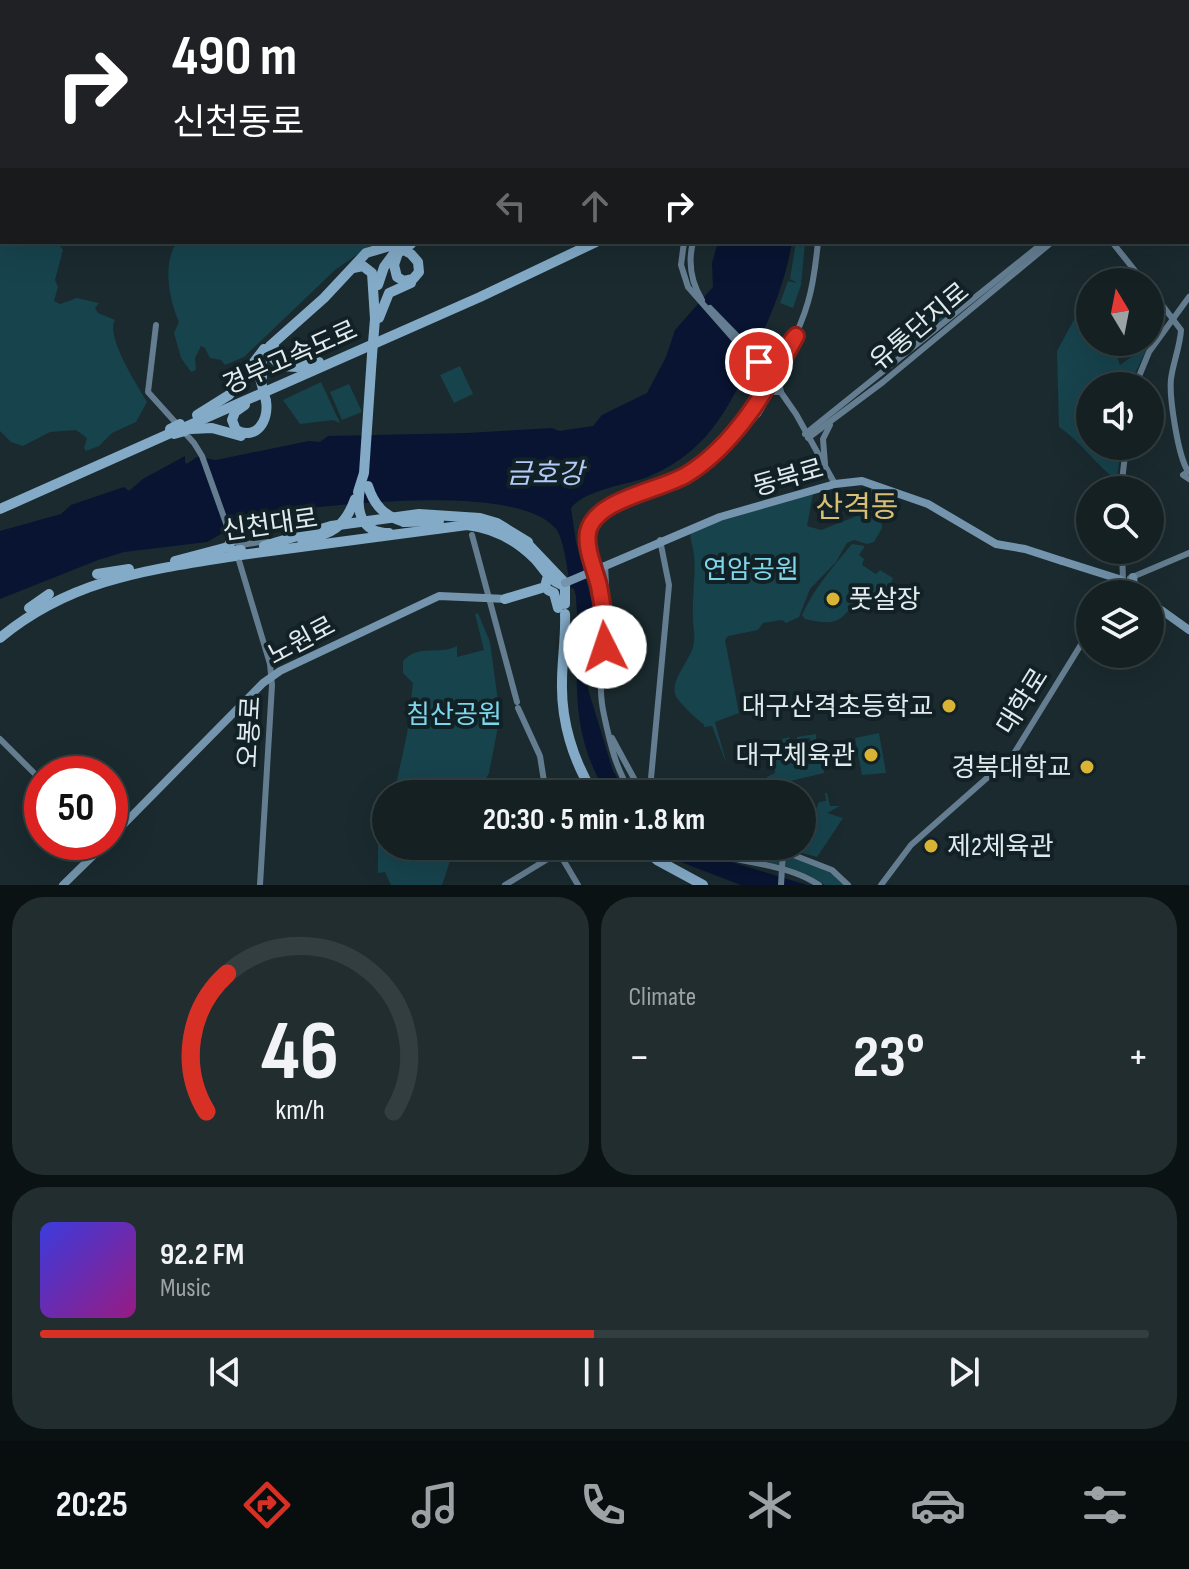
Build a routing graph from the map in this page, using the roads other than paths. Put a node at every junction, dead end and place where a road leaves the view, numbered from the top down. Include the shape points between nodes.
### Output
1 (376, 244) edge
2 (410, 244) edge
3 (581, 244) edge
4 (592, 244) edge
5 (688, 244) edge
6 (820, 244) edge
7 (1042, 244) edge
8 (1050, 244) edge
9 (1114, 244) edge
10 (396, 253) junction
11 (361, 254) junction
12 (1133, 268) edge
13 (350, 270) junction
14 (689, 278) junction
15 (700, 297) junction
16 (1189, 297) edge
17 (1164, 306) edge
18 (1173, 317) junction
19 (376, 320) junction
20 (156, 325) dead end
21 (723, 329) junction
22 (1165, 329) junction
23 (1181, 330) junction
24 (286, 336) junction
25 (796, 336) junction
26 (738, 342) junction
27 (271, 344) junction
28 (323, 361) junction
29 (1139, 372) edge
30 (299, 376) junction
31 (769, 379) junction
32 (782, 393) junction
33 (267, 401) junction
34 (834, 420) junction
35 (179, 428) junction
36 (807, 436) junction
37 (720, 448) junction
38 (709, 458) junction
39 (696, 468) junction
40 (828, 472) junction
41 (688, 473) junction
42 (1189, 474) edge
43 (54, 482) junction
44 (651, 484) dead end
45 (364, 485) junction
46 (830, 485) junction
47 (615, 503) junction
48 (0, 506) edge
49 (600, 513) junction
50 (446, 523) junction
51 (421, 526) junction
52 (325, 528) junction
53 (472, 535) joint
54 (660, 540) junction
55 (522, 541) junction
56 (286, 544) junction
57 (238, 549) junction
58 (589, 549) junction
59 (1189, 551) edge
60 (1050, 558) junction
61 (600, 567) junction
62 (546, 568) junction
63 (129, 569) junction
64 (97, 574) dead end
65 (1118, 580) edge
66 (1121, 580) edge
67 (1141, 580) edge
68 (557, 586) junction
69 (600, 588) junction
70 (49, 594) dead end
71 (488, 597) junction
72 (505, 599) junction
73 (29, 608) junction
74 (1164, 608) edge
75 (43, 616) dead end
76 (1189, 626) edge
77 (6, 630) edge
78 (0, 638) edge
79 (605, 647) junction
80 (1076, 654) edge
81 (561, 671) junction
82 (271, 677) junction
83 (612, 736) junction
84 (0, 739) edge
85 (24, 763) edge
86 (622, 772) junction
87 (650, 778) edge
88 (544, 780) edge
89 (584, 780) edge
90 (586, 780) edge
91 (626, 780) edge
92 (627, 780) edge
93 (634, 780) edge
94 (635, 780) edge
95 (128, 819) edge
96 (87, 860) edge
97 (542, 860) edge
98 (562, 860) edge
99 (658, 860) edge
100 (750, 860) edge
101 (782, 860) edge
102 (804, 860) edge
103 (63, 885) edge
104 (260, 885) edge
105 (505, 885) edge
106 (578, 885) edge
107 (700, 885) edge
108 (781, 885) edge
109 (821, 885) edge
110 (846, 885) edge
111 (881, 885) edge

1 - 11 highway
2 - 10 highway, bridge
3 - 28 highway, 경부고속도로
4 - 30 highway, 경부고속도로
5 - 14 main road
6 - 25 main road
7 - 36 main road, 유통단지로
8 - 34 main road, 유통단지로
9 - 12 main road
10 - 13 highway via 397,277 413,279 420,270 418,262 398,247 371,250
10 - 19 highway via 379,277
11 - 19 highway via 391,244 410,250 421,263 418,279 389,293
11 - 27 highway
13 - 19 highway via 363,266 372,273
13 - 24 highway via 323,307
13 - 27 highway
14 - 15 main road
14 - 21 main road via 692,293
15 - 26 main road
15 - 39 main road, bridge via 765,365 770,388 758,414 721,455
16 - 18 main road
17 - 18 main road
18 - 22 main road
18 - 23 main road
19 - 45 highway, bridge
20 - 57 main road, 오봉로 via 148,392 198,450
21 - 31 main road, bridge
21 - 38 main road via 753,370 755,395
22 - 23 main road
22 - 29 main road
23 - 42 main road via 1170,383 1182,463
24 - 27 highway
24 - 28 highway via 272,351 279,365 293,368
25 - 26 main road, bridge via 771,365
25 - 31 main road
25 - 32 main road via 778,379
26 - 31 main road, bridge
27 - 33 highway, bridge via 262,358
27 - 35 highway via 229,395
28 - 35 highway, 경부고속도로
30 - 33 highway via 237,410 232,420 236,430 246,434 260,427
30 - 35 highway, 경부고속도로
31 - 32 main road
31 - 37 main road
32 - 36 main road
32 - 37 main road via 768,391
33 - 35 highway via 268,421 254,434
34 - 36 main road, 유통단지로
34 - 40 main road via 823,439
35 - 43 highway, 경부고속도로
35 - 43 highway, 경부고속도로
36 - 40 main road
37 - 38 main road
38 - 39 main road
39 - 41 main road
40 - 46 main road
41 - 44 main road
41 - 47 main road
43 - 48 highway, 경부고속도로
45 - 51 highway, bridge via 392,518
45 - 51 highway, bridge via 357,508 368,527 383,533
45 - 56 highway, bridge via 339,528
46 - 54 main road, 동북로
46 - 60 main road, 동북로 via 862,481 890,489 928,504 984,539
47 - 49 main road
47 - 69 main road via 593,516 585,534
49 - 58 main road via 589,529
49 - 61 main road via 591,537
50 - 51 highway
50 - 53 highway
50 - 55 highway via 488,526
50 - 56 highway, 신천대로
50 - 62 highway, 신천대로 via 488,529
50 - 62 highway, 신천대로 via 488,523 519,539
51 - 55 highway via 460,517 476,519 502,527
51 - 57 highway, 신천대로
52 - 55 highway via 419,514 457,515 497,523
52 - 57 highway
52 - 57 main road
53 - 71 main road
54 - 61 main road, 동북로
54 - 87 main road via 669,585
55 - 62 highway
56 - 57 highway, 신천대로
57 - 63 highway, 신천대로
57 - 77 highway, 신천대로 via 115,577 50,603
57 - 82 main road, 오봉로
58 - 61 main road
58 - 69 main road
59 - 67 main road
60 - 65 main road
60 - 66 main road, 동북로, bridge
61 - 68 main road, 동북로, bridge
61 - 69 main road
61 - 79 main road via 608,623
62 - 68 highway
62 - 72 highway via 545,587
63 - 64 highway
63 - 73 highway, 신천대로
68 - 72 main road, 노원로
68 - 81 highway via 567,632
69 - 79 main road
69 - 91 main road via 602,706 617,767
70 - 73 highway
71 - 72 main road, 노원로
71 - 82 main road, 노원로 via 439,596
71 - 88 main road
73 - 77 highway, 신천대로
74 - 76 main road
75 - 77 highway
77 - 78 highway, 신천대로
79 - 83 main road via 604,705
80 - 111 main road, 대학로 via 1013,755 911,845
81 - 89 highway via 565,731
81 - 90 highway via 567,728
82 - 95 main road, 노원로
82 - 104 main road, 오봉로
83 - 86 main road
83 - 94 main road
84 - 85 main road
86 - 92 main road
86 - 93 main road
96 - 103 main road, 노원로
97 - 105 main road
98 - 106 main road
99 - 107 highway
100 - 109 main road via 788,868
101 - 108 main road, bridge
102 - 110 main road via 835,873

